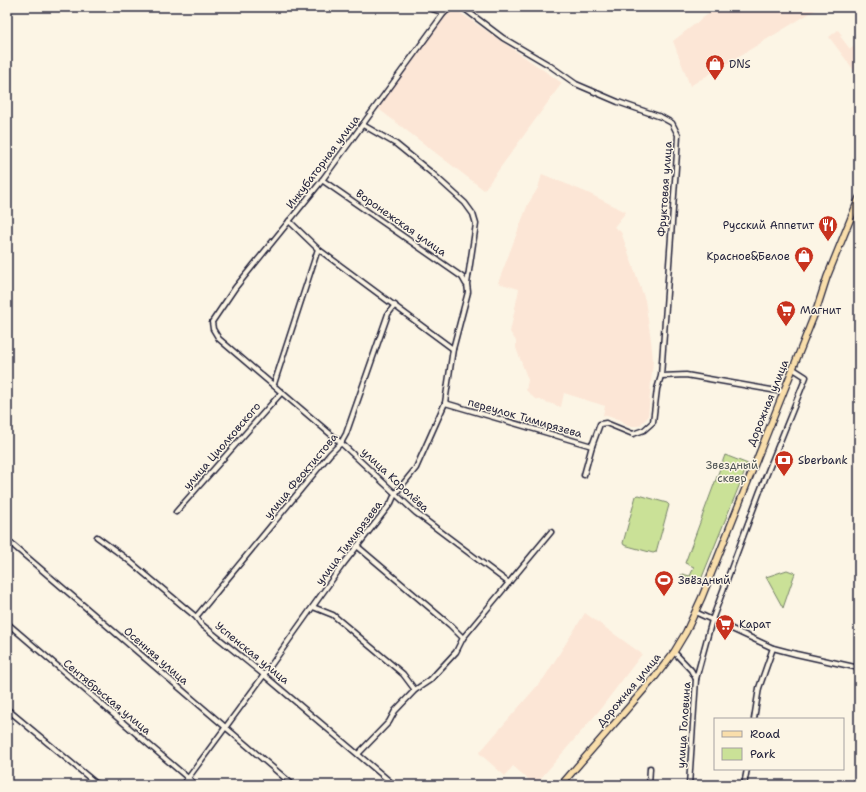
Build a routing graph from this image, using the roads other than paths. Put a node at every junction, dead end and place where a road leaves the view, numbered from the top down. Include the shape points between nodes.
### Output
1 (427, 7) edge
2 (452, 7) edge
3 (462, 7) edge
4 (444, 13) junction
5 (363, 125) junction
6 (322, 180) junction
7 (859, 198) edge
8 (289, 221) junction
9 (318, 248) junction
10 (466, 284) junction
11 (395, 305) junction
12 (213, 329) joint
13 (453, 349) junction
14 (792, 368) junction
15 (661, 376) junction
16 (274, 384) junction
17 (282, 392) junction
18 (783, 392) junction
19 (444, 403) junction
20 (341, 443) junction
21 (592, 446) junction
22 (584, 475) dead end
23 (395, 494) junction
24 (176, 512) dead end
25 (550, 532) dead end
26 (97, 537) dead end
27 (7, 540) edge
28 (357, 546) junction
29 (509, 583) junction
30 (313, 607) junction
31 (695, 612) junction
32 (196, 617) junction
33 (712, 620) junction
34 (7, 624) edge
35 (463, 638) junction
36 (773, 648) junction
37 (674, 652) junction
38 (859, 668) edge
39 (264, 675) junction
40 (696, 679) junction
41 (415, 690) junction
42 (7, 709) edge
43 (754, 718) edge
44 (226, 728) junction
45 (358, 754) junction
46 (859, 766) edge
47 (650, 768) dead end
48 (746, 770) edge
49 (188, 778) junction
50 (98, 785) edge
51 (183, 785) edge
52 (196, 785) edge
53 (293, 785) edge
54 (394, 785) edge
55 (561, 785) edge
56 (649, 785) edge
57 (690, 785) edge
58 (744, 785) edge
59 (856, 785) edge

1 - 4 street
2 - 4 street, Инкубаторная улица
3 - 15 street, Фруктовая улица via 503,38 576,84 662,117 672,124 678,135
4 - 5 street, Инкубаторная улица
5 - 6 street, Инкубаторная улица
5 - 10 street, улица Тимирязева via 396,144 427,169 465,203 473,214 476,224
6 - 8 street, Инкубаторная улица
6 - 10 street, Воронежская улица via 462,277
7 - 14 main road, Дорожная улица
8 - 9 street
8 - 12 street, Инкубаторная улица via 235,288 212,322
9 - 11 street
9 - 16 street
10 - 13 street, улица Тимирязева via 468,292
11 - 13 street
11 - 20 street, улица Феоктистова via 388,314
12 - 16 street, улица Королёва via 220,339
13 - 19 street, улица Тимирязева
14 - 18 main road, Дорожная улица
14 - 33 street, улица Головина via 806,378
15 - 18 street via 686,375
15 - 21 street, переулок Тимирязева via 653,422 644,430 633,434 606,423 600,424
16 - 17 street, улица Королёва
17 - 20 street, улица Королёва
17 - 24 street, улица Циолковского
18 - 31 main road, Дорожная улица
19 - 21 street, переулок Тимирязева
19 - 23 street, улица Тимирязева via 416,468
20 - 23 street, улица Королёва
20 - 32 street, улица Феоктистова
21 - 22 street
23 - 28 street, улица Тимирязева via 391,503
23 - 29 street, улица Королёва via 416,513
25 - 29 street
26 - 32 street, Успенская улица
27 - 44 street, Осенняя улица
28 - 30 street, улица Тимирязева
28 - 35 street via 450,624
29 - 35 street
30 - 39 street, улица Тимирязева
30 - 41 street via 333,615 403,674
31 - 33 street
31 - 37 main road, Дорожная улица
32 - 39 street, Успенская улица via 201,624
33 - 36 street
33 - 40 street, улица Головина
34 - 49 street, Сентябрьская улица
35 - 41 street via 456,652 430,680
36 - 38 street
36 - 43 street via 759,688
37 - 40 street
37 - 55 main road, Дорожная улица
39 - 44 street, улица Тимирязева
39 - 45 street, Успенская улица
40 - 57 street, улица Головина
41 - 45 street
42 - 50 street
44 - 49 street, улица Тимирязева
44 - 53 street, Осенняя улица
45 - 54 street, Успенская улица
46 - 59 main road
47 - 56 street
48 - 58 street
49 - 51 street, улица Тимирязева
49 - 52 street, Сентябрьская улица

